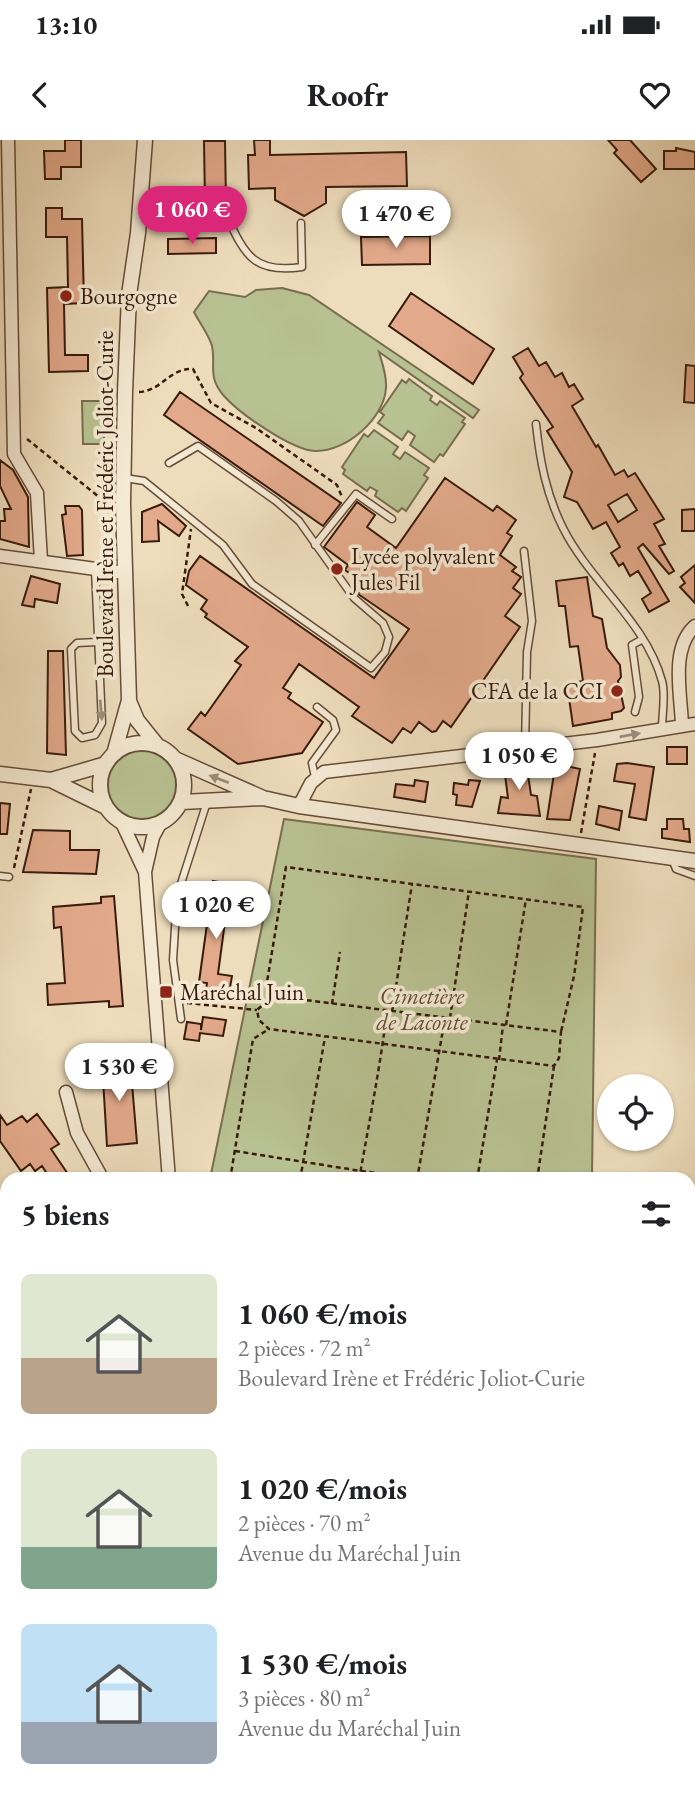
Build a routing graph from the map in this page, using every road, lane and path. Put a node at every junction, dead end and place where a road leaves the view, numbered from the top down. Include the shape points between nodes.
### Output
1 (8, 140) edge
2 (145, 140) edge
3 (186, 218) dead end
4 (301, 223) dead end
5 (141, 392) dead end
6 (536, 424) dead end
7 (14, 429) junction
8 (169, 463) dead end
9 (124, 478) junction
10 (123, 504) junction
11 (343, 510) junction
12 (392, 519) dead end
13 (192, 522) junction
14 (315, 545) junction
15 (524, 551) dead end
16 (0, 556) edge
17 (41, 561) junction
18 (95, 570) junction
19 (125, 573) junction
20 (188, 606) dead end
21 (695, 626) edge
22 (643, 639) junction
23 (97, 642) junction
24 (129, 700) junction
25 (317, 707) dead end
26 (635, 712) dead end
27 (688, 725) edge
28 (662, 729) junction
29 (597, 740) junction
30 (156, 745) junction
31 (525, 748) junction
32 (176, 758) junction
33 (110, 759) junction
34 (0, 775) edge
35 (315, 777) junction
36 (33, 778) junction
37 (51, 780) junction
38 (263, 798) junction
39 (207, 800) junction
40 (182, 803) junction
41 (299, 806) junction
42 (106, 807) junction
43 (122, 823) junction
44 (160, 824) junction
45 (580, 843) junction
46 (672, 858) junction
47 (695, 861) edge
48 (145, 872) junction
49 (0, 876) edge
50 (695, 876) edge
51 (9, 877) joint
52 (412, 884) junction
53 (469, 891) junction
54 (526, 899) junction
55 (340, 952) dead end
56 (273, 996) junction
57 (179, 1002) junction
58 (332, 1004) junction
59 (257, 1010) junction
60 (390, 1011) junction
61 (181, 1018) dead end
62 (447, 1018) junction
63 (505, 1025) junction
64 (270, 1029) junction
65 (561, 1032) junction
66 (325, 1037) junction
67 (383, 1045) junction
68 (440, 1053) junction
69 (498, 1060) junction
70 (554, 1066) junction
71 (66, 1092) dead end
72 (235, 1151) junction
73 (304, 1162) junction
74 (361, 1171) junction
75 (98, 1172) edge
76 (168, 1172) edge
77 (231, 1172) edge
78 (302, 1172) edge
79 (369, 1172) edge
80 (419, 1172) edge
81 (478, 1172) edge
82 (538, 1172) edge

1 - 7 street
2 - 9 street, Boulevard Irène et Frédéric Joliot-Curie via 128,304
3 - 4 lane via 227,217 244,254 266,266 291,269 302,267
5 - 11 path via 151,391 173,372 193,369 211,403 256,428 337,485
6 - 22 lane via 542,475 564,530
7 - 10 path via 104,500
7 - 17 street via 14,454 37,493
8 - 14 lane via 198,446 276,501
9 - 10 street, Boulevard Irène et Frédéric Joliot-Curie
9 - 13 lane via 144,481
10 - 19 street, Boulevard Irène et Frédéric Joliot-Curie
11 - 12 lane via 356,494
11 - 14 lane
13 - 14 lane via 223,545 252,584 372,668 385,652 388,636 383,623 354,598
13 - 20 path via 182,594
15 - 31 lane via 532,621
16 - 17 street
17 - 18 street
18 - 19 street
18 - 23 lane
19 - 24 street, Boulevard Irène et Frédéric Joliot-Curie
21 - 27 street via 684,635 680,656
22 - 26 lane via 632,645 639,697
22 - 28 lane via 663,683
23 -> 23 lane via 102,723 94,735 82,738 75,732 71,649 77,643
24 - 30 street, Boulevard Irène et Frédéric Joliot-Curie
24 - 33 street, Boulevard Irène et Frédéric Joliot-Curie
25 - 35 lane via 333,720 336,730 312,764
27 - 28 street
29 -> 28 street
29 - 31 street
29 - 45 path
30 - 32 street
30 - 33 street via 127,746
31 - 35 street via 324,772
38 -> 32 street
32 - 40 street via 183,772
33 - 37 street
33 - 42 street via 100,778
34 - 36 street
35 - 41 street
36 - 37 street
36 - 51 path via 14,872
37 - 42 street
38 - 39 street
38 - 41 street
39 - 40 street
39 - 57 lane via 177,896 173,960
40 - 44 street
41 - 45 street
42 - 43 street
43 - 44 street via 141,828
43 - 48 street
44 - 48 street
45 - 46 street
46 - 47 street
46 - 50 lane via 676,869
48 - 76 street
49 - 51 lane
52 - 53 path
52 - 56 path via 286,867 267,982
52 - 60 path
53 - 54 path
53 - 62 path
54 - 63 path
54 - 65 path via 583,907
55 - 58 path
56 - 58 path
56 - 59 path
57 - 59 path
57 - 61 lane
58 - 60 path
59 - 64 path via 259,1020
60 - 62 path
60 - 67 path
62 - 63 path
62 - 68 path
63 - 65 path
63 - 69 path
64 - 66 path
64 - 72 path via 253,1040
65 - 70 path
66 - 67 path
66 - 73 path
67 - 68 path
67 - 74 path
68 - 69 path
68 - 80 path
69 - 70 path
69 - 81 path
70 - 82 path
71 - 75 street via 76,1133
72 - 73 path
72 - 77 path
73 - 74 path
73 - 78 path
74 - 79 path

